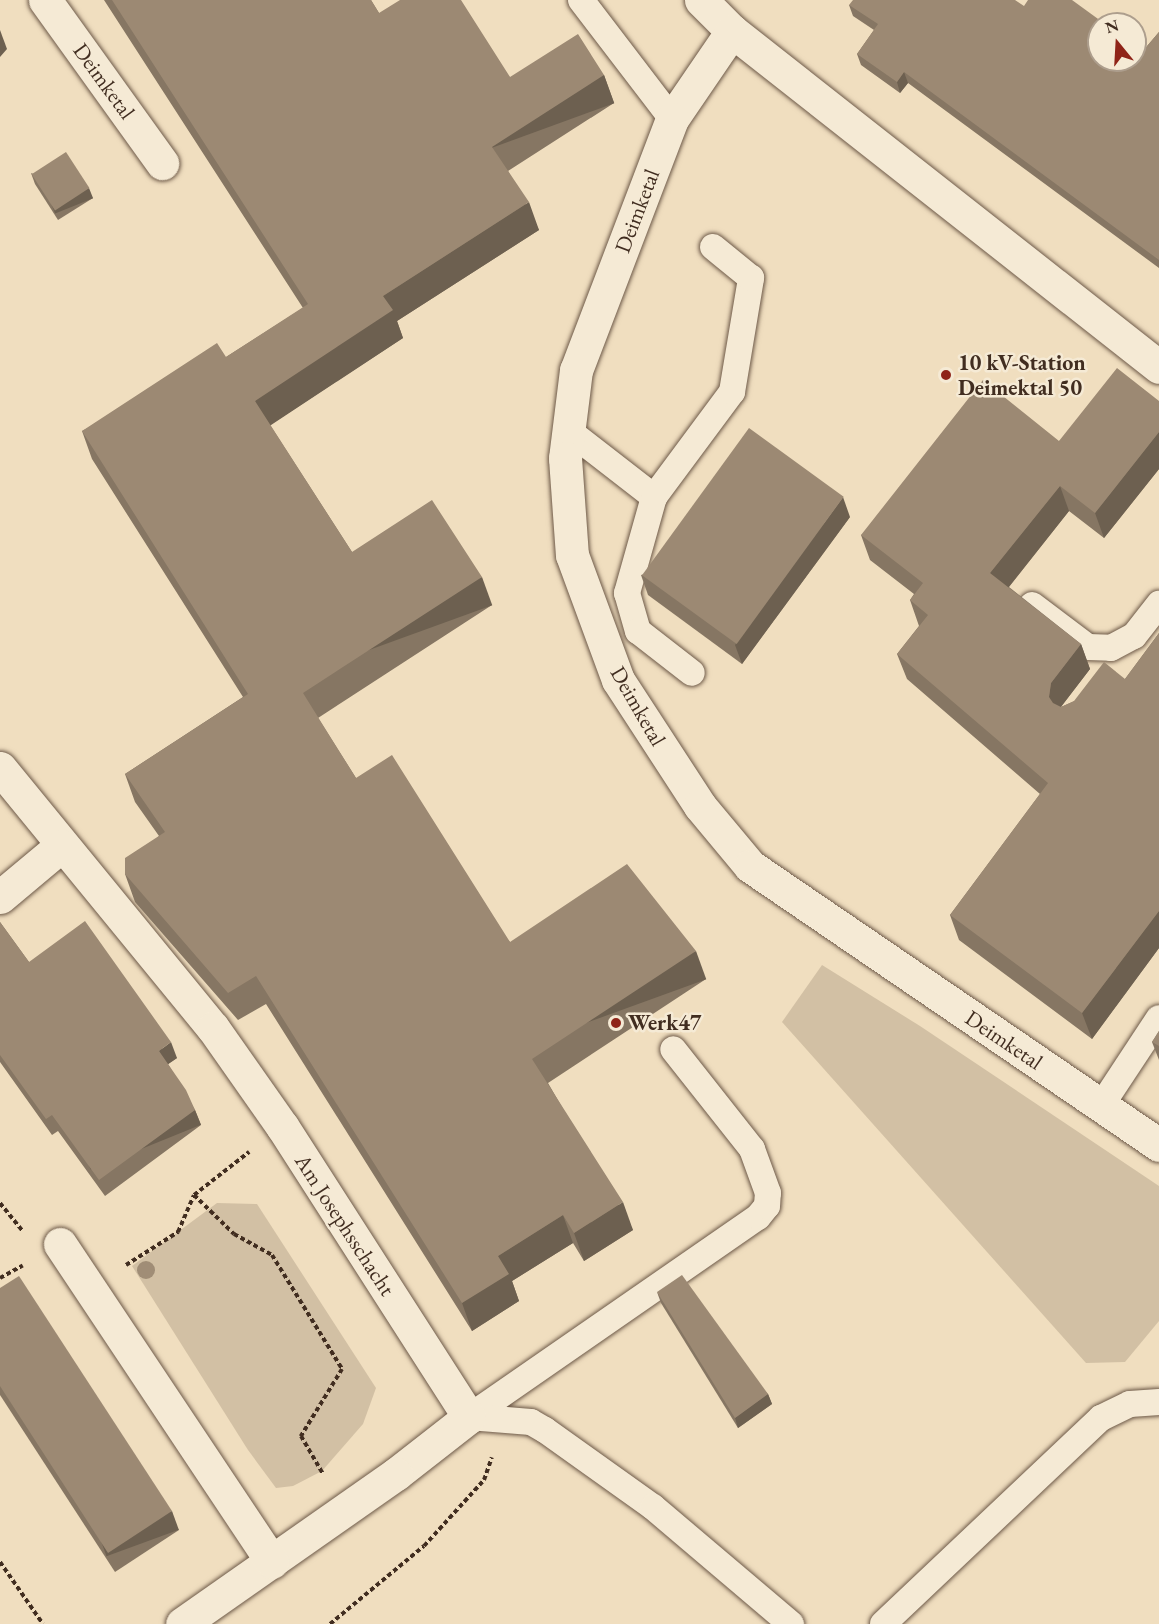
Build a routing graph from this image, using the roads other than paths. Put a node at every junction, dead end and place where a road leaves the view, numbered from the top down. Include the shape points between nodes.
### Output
1 (45, 0) edge
2 (581, 0) edge
3 (701, 0) edge
4 (732, 31) junction
5 (672, 119) junction
6 (162, 163) dead end
7 (713, 247) dead end
8 (1159, 367) edge
9 (569, 431) junction
10 (654, 497) junction
11 (1159, 604) edge
12 (1032, 605) edge
13 (1134, 636) junction
14 (1106, 672) edge
15 (692, 673) dead end
16 (0, 768) edge
17 (61, 846) junction
18 (0, 897) edge
19 (1159, 1018) edge
20 (673, 1049) dead end
21 (1101, 1106) junction
22 (1159, 1145) edge
23 (60, 1244) dead end
24 (1159, 1402) edge
25 (469, 1417) junction
26 (272, 1562) junction
27 (182, 1624) edge
28 (791, 1624) edge
29 (883, 1624) edge

1 - 6 street, Deimketal
2 - 5 lane
3 - 4 street
4 - 5 street, Deimketal
4 - 8 street
5 - 9 street, Deimketal via 576,370
7 - 10 lane via 751,278 732,392
9 - 10 lane
9 - 21 street, Deimketal via 566,458 572,555 618,680 700,806 750,866
10 - 15 lane via 627,593 638,632
11 - 13 lane
12 - 13 lane via 1088,647 1111,648
13 - 14 lane
16 - 17 street, Am Josephsschacht
17 - 18 street
17 - 25 street, Am Josephsschacht via 213,1028 282,1126
19 - 21 lane
20 - 25 lane via 752,1149 768,1193 767,1206 758,1217
21 - 22 street, Deimketal
23 - 26 street
24 - 29 lane via 1130,1404 1101,1418
25 - 26 street
25 - 28 lane via 531,1422 545,1430 653,1508
26 - 27 street

